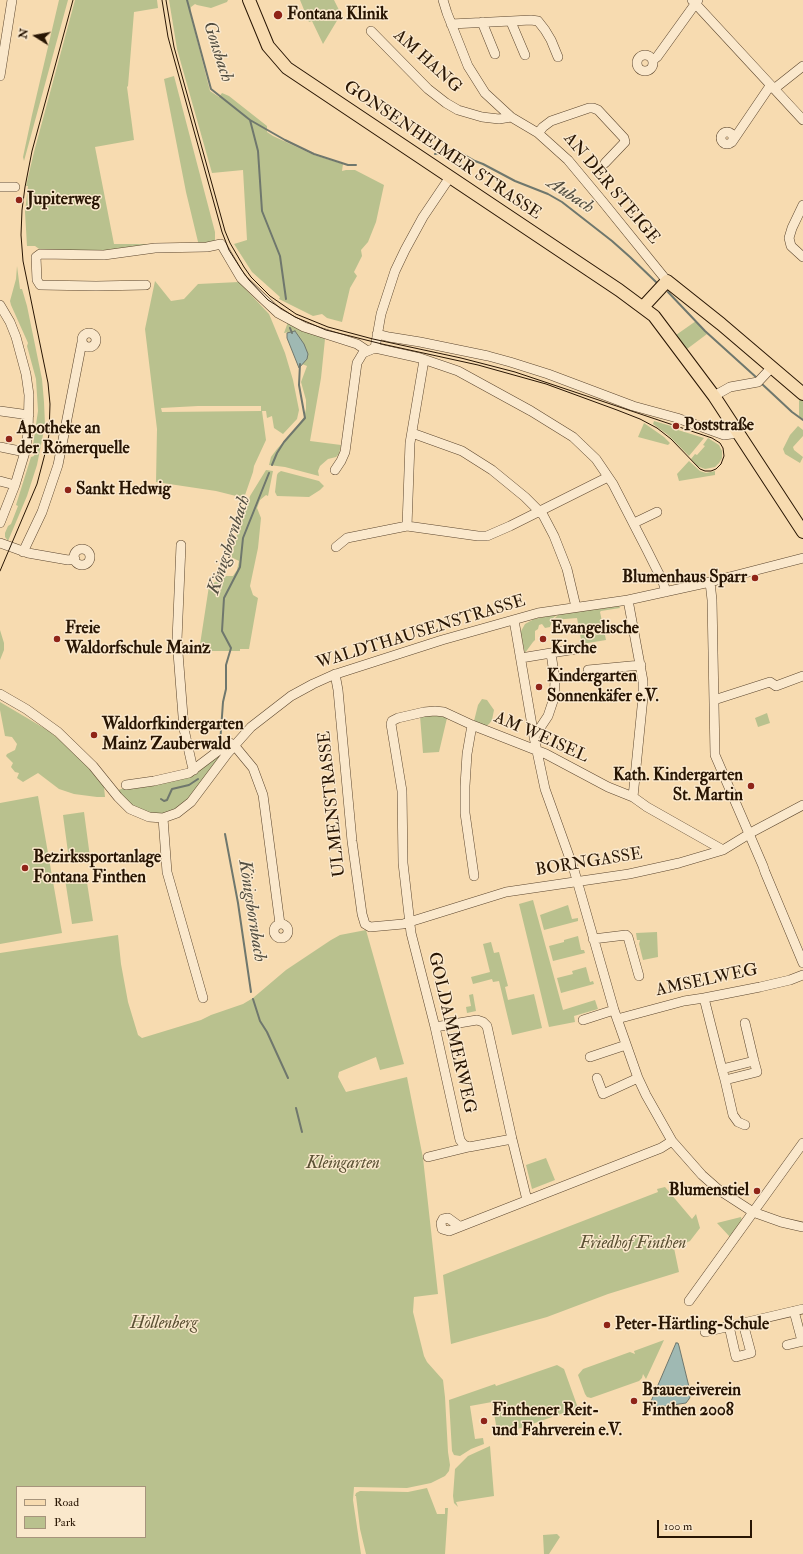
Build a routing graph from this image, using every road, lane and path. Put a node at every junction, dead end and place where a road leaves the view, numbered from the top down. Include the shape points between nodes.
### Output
1 (12, 0) edge
2 (249, 0) edge
3 (443, 0) edge
4 (695, 1) edge
5 (482, 22) junction
6 (511, 22) junction
7 (451, 24) junction
8 (371, 31) dead end
9 (495, 54) dead end
10 (525, 55) dead end
11 (558, 57) dead end
12 (653, 60) dead end
13 (803, 66) edge
14 (0, 76) edge
15 (772, 88) junction
16 (511, 117) junction
17 (803, 120) edge
18 (538, 133) junction
19 (732, 142) dead end
20 (605, 163) dead end
21 (450, 177) junction
22 (0, 187) edge
23 (15, 187) dead end
24 (803, 205) edge
25 (803, 257) edge
26 (146, 285) dead end
27 (664, 285) junction
28 (0, 305) edge
29 (646, 309) junction
30 (378, 334) junction
31 (82, 342) dead end
32 (370, 349) junction
33 (424, 360) junction
34 (772, 367) junction
35 (803, 394) edge
36 (714, 396) junction
37 (0, 411) edge
38 (28, 415) junction
39 (412, 433) junction
40 (738, 433) junction
41 (0, 447) edge
42 (25, 452) junction
43 (335, 470) dead end
44 (608, 477) junction
45 (0, 481) edge
46 (15, 485) junction
47 (538, 512) junction
48 (657, 512) dead end
49 (0, 523) edge
50 (634, 523) junction
51 (407, 526) junction
52 (803, 532) edge
53 (0, 543) edge
54 (181, 545) dead end
55 (336, 547) dead end
56 (23, 552) junction
57 (803, 558) edge
58 (75, 559) dead end
59 (710, 582) junction
60 (666, 592) junction
61 (628, 600) junction
62 (576, 607) junction
63 (514, 620) junction
64 (582, 648) dead end
65 (551, 653) junction
66 (521, 658) junction
67 (641, 665) junction
68 (588, 670) dead end
69 (335, 674) junction
70 (803, 676) edge
71 (0, 694) edge
72 (714, 700) junction
73 (392, 721) joint
74 (472, 725) junction
75 (534, 737) junction
76 (234, 744) junction
77 (537, 750) junction
78 (194, 770) junction
79 (126, 785) dead end
80 (633, 798) junction
81 (803, 805) edge
82 (163, 818) junction
83 (749, 835) junction
84 (723, 850) junction
85 (474, 876) dead end
86 (578, 882) junction
87 (410, 922) junction
88 (280, 924) dead end
89 (370, 927) joint
90 (593, 938) junction
91 (803, 963) edge
92 (803, 975) edge
93 (639, 976) dead end
94 (203, 998) dead end
95 (704, 998) junction
96 (614, 1010) junction
97 (618, 1019) junction
98 (583, 1020) dead end
99 (745, 1023) dead end
100 (435, 1027) junction
101 (626, 1045) junction
102 (590, 1057) dead end
103 (754, 1061) junction
104 (722, 1069) junction
105 (598, 1078) dead end
106 (638, 1078) junction
107 (725, 1080) junction
108 (745, 1125) dead end
109 (512, 1139) junction
110 (672, 1141) junction
111 (803, 1143) edge
112 (469, 1147) junction
113 (428, 1157) dead end
114 (527, 1200) junction
115 (752, 1212) junction
116 (459, 1226) dead end
117 (803, 1227) edge
118 (689, 1301) dead end
119 (799, 1310) edge
120 (743, 1323) junction
121 (729, 1326) junction
122 (705, 1332) dead end
123 (802, 1341) edge
124 (787, 1345) dead end

1 - 14 street
2 - 21 main road, GONSENHEIMER STRASSE via 269,48 287,68
3 - 7 street, AN DER STEIGE
4 - 12 street via 657,58
4 - 15 street
5 - 6 street
5 - 7 street
5 - 9 street
6 - 10 street
6 - 11 street via 531,20 540,23
7 - 16 street, AN DER STEIGE via 476,81
8 - 16 street, AM HANG via 428,89 446,103 476,116 499,119
13 - 15 street
15 - 17 street
15 - 19 street
16 - 18 street, AN DER STEIGE
18 - 20 street via 551,121 589,108 598,110 625,142
18 - 27 street, AN DER STEIGE via 554,145 586,180
21 - 29 main road, GONSENHEIMER STRASSE
21 - 30 street via 405,250 386,296
22 - 23 street
24 - 25 street via 789,238 791,246
26 - 32 street via 40,285 36,257 40,254 104,255 155,248 207,247 221,244 241,278 278,313 304,327
27 - 29 main road
27 - 34 main road
28 - 38 street via 10,322 22,358 29,396
29 - 36 main road via 658,320
30 - 32 street
30 - 40 street via 510,362 724,435
31 - 56 street via 58,465 42,512
32 - 33 street
32 - 43 street via 361,355 357,363 345,452
33 - 39 street
33 - 44 street via 458,371 573,437 596,459
34 - 35 main road
34 - 36 street via 758,382 730,388
36 - 40 main road
37 - 38 street
38 - 42 street
39 - 47 street via 462,451 492,470 525,497
39 - 51 street
40 - 52 main road
41 - 42 street
42 - 46 street
44 - 47 street
44 - 50 street
45 - 46 street
46 - 49 street
47 - 51 street via 491,535 483,536
47 - 62 street via 543,516 562,554 571,580
48 - 50 street
50 - 60 street
51 - 55 street via 347,538
53 - 56 street
54 - 78 street via 177,640 184,729
56 - 58 street
57 - 59 street, WALDTHAUSENSTRASSE
59 - 60 street, WALDTHAUSENSTRASSE
59 - 72 street
60 - 61 street, WALDTHAUSENSTRASSE
61 - 62 street, WALDTHAUSENSTRASSE
61 - 67 street
62 - 63 street, WALDTHAUSENSTRASSE
63 - 66 street
63 - 69 street, WALDTHAUSENSTRASSE
64 - 65 street
65 - 66 street
65 - 75 street via 555,681 554,698 542,728
66 - 75 street
67 - 68 street
67 - 80 street via 643,697
69 - 76 street, WALDTHAUSENSTRASSE via 282,702
69 - 89 street, ULMENSTRASSE via 361,907 363,920
70 - 72 street via 776,686 770,682
71 - 82 street via 58,732 93,766 130,809 149,817
72 - 83 street via 715,755
73 - 74 street, AM WEISEL via 404,716 439,711
73 - 87 street, GOLDAMMERWEG via 402,791 403,863
74 - 77 street, AM WEISEL
74 - 85 street, AM WEISEL via 467,754 465,813
75 - 77 street
76 - 78 street via 226,745
76 - 82 street, WALDTHAUSENSTRASSE via 186,807 170,817
76 - 88 street via 253,768 263,795
77 - 80 street, AM WEISEL
77 - 86 street via 551,808
78 - 79 street
80 - 84 street, AM WEISEL
81 - 83 street, BORNGASSE
82 - 94 street via 166,872
83 - 84 street, BORNGASSE
83 - 91 street
84 - 86 street, BORNGASSE via 648,870
86 - 87 street, BORNGASSE via 506,892
86 - 90 street
87 - 89 street, BORNGASSE
87 - 100 street, GOLDAMMERWEG
90 - 93 street via 626,935
90 - 96 street
92 - 95 street, AMSELWEG
95 - 97 street, AMSELWEG
95 - 104 street
96 - 97 street
96 - 98 street
97 - 101 street
99 - 103 street
100 - 109 street via 477,1020 485,1023
100 - 112 street, GOLDAMMERWEG via 460,1140
101 - 102 street
101 - 106 street
103 - 104 street
103 - 107 street via 757,1072
104 - 107 street
105 - 106 street via 603,1094
106 - 110 street
107 - 108 street via 733,1115 738,1122
109 - 112 street
109 - 114 street
110 - 114 street via 661,1148
110 - 115 street via 702,1175
111 - 115 street
112 - 113 street
114 - 116 street
115 - 117 street
115 - 118 street
119 - 120 street
119 - 123 street
120 - 121 street
120 - 121 street via 751,1354 736,1357
121 - 122 street
123 - 124 street

